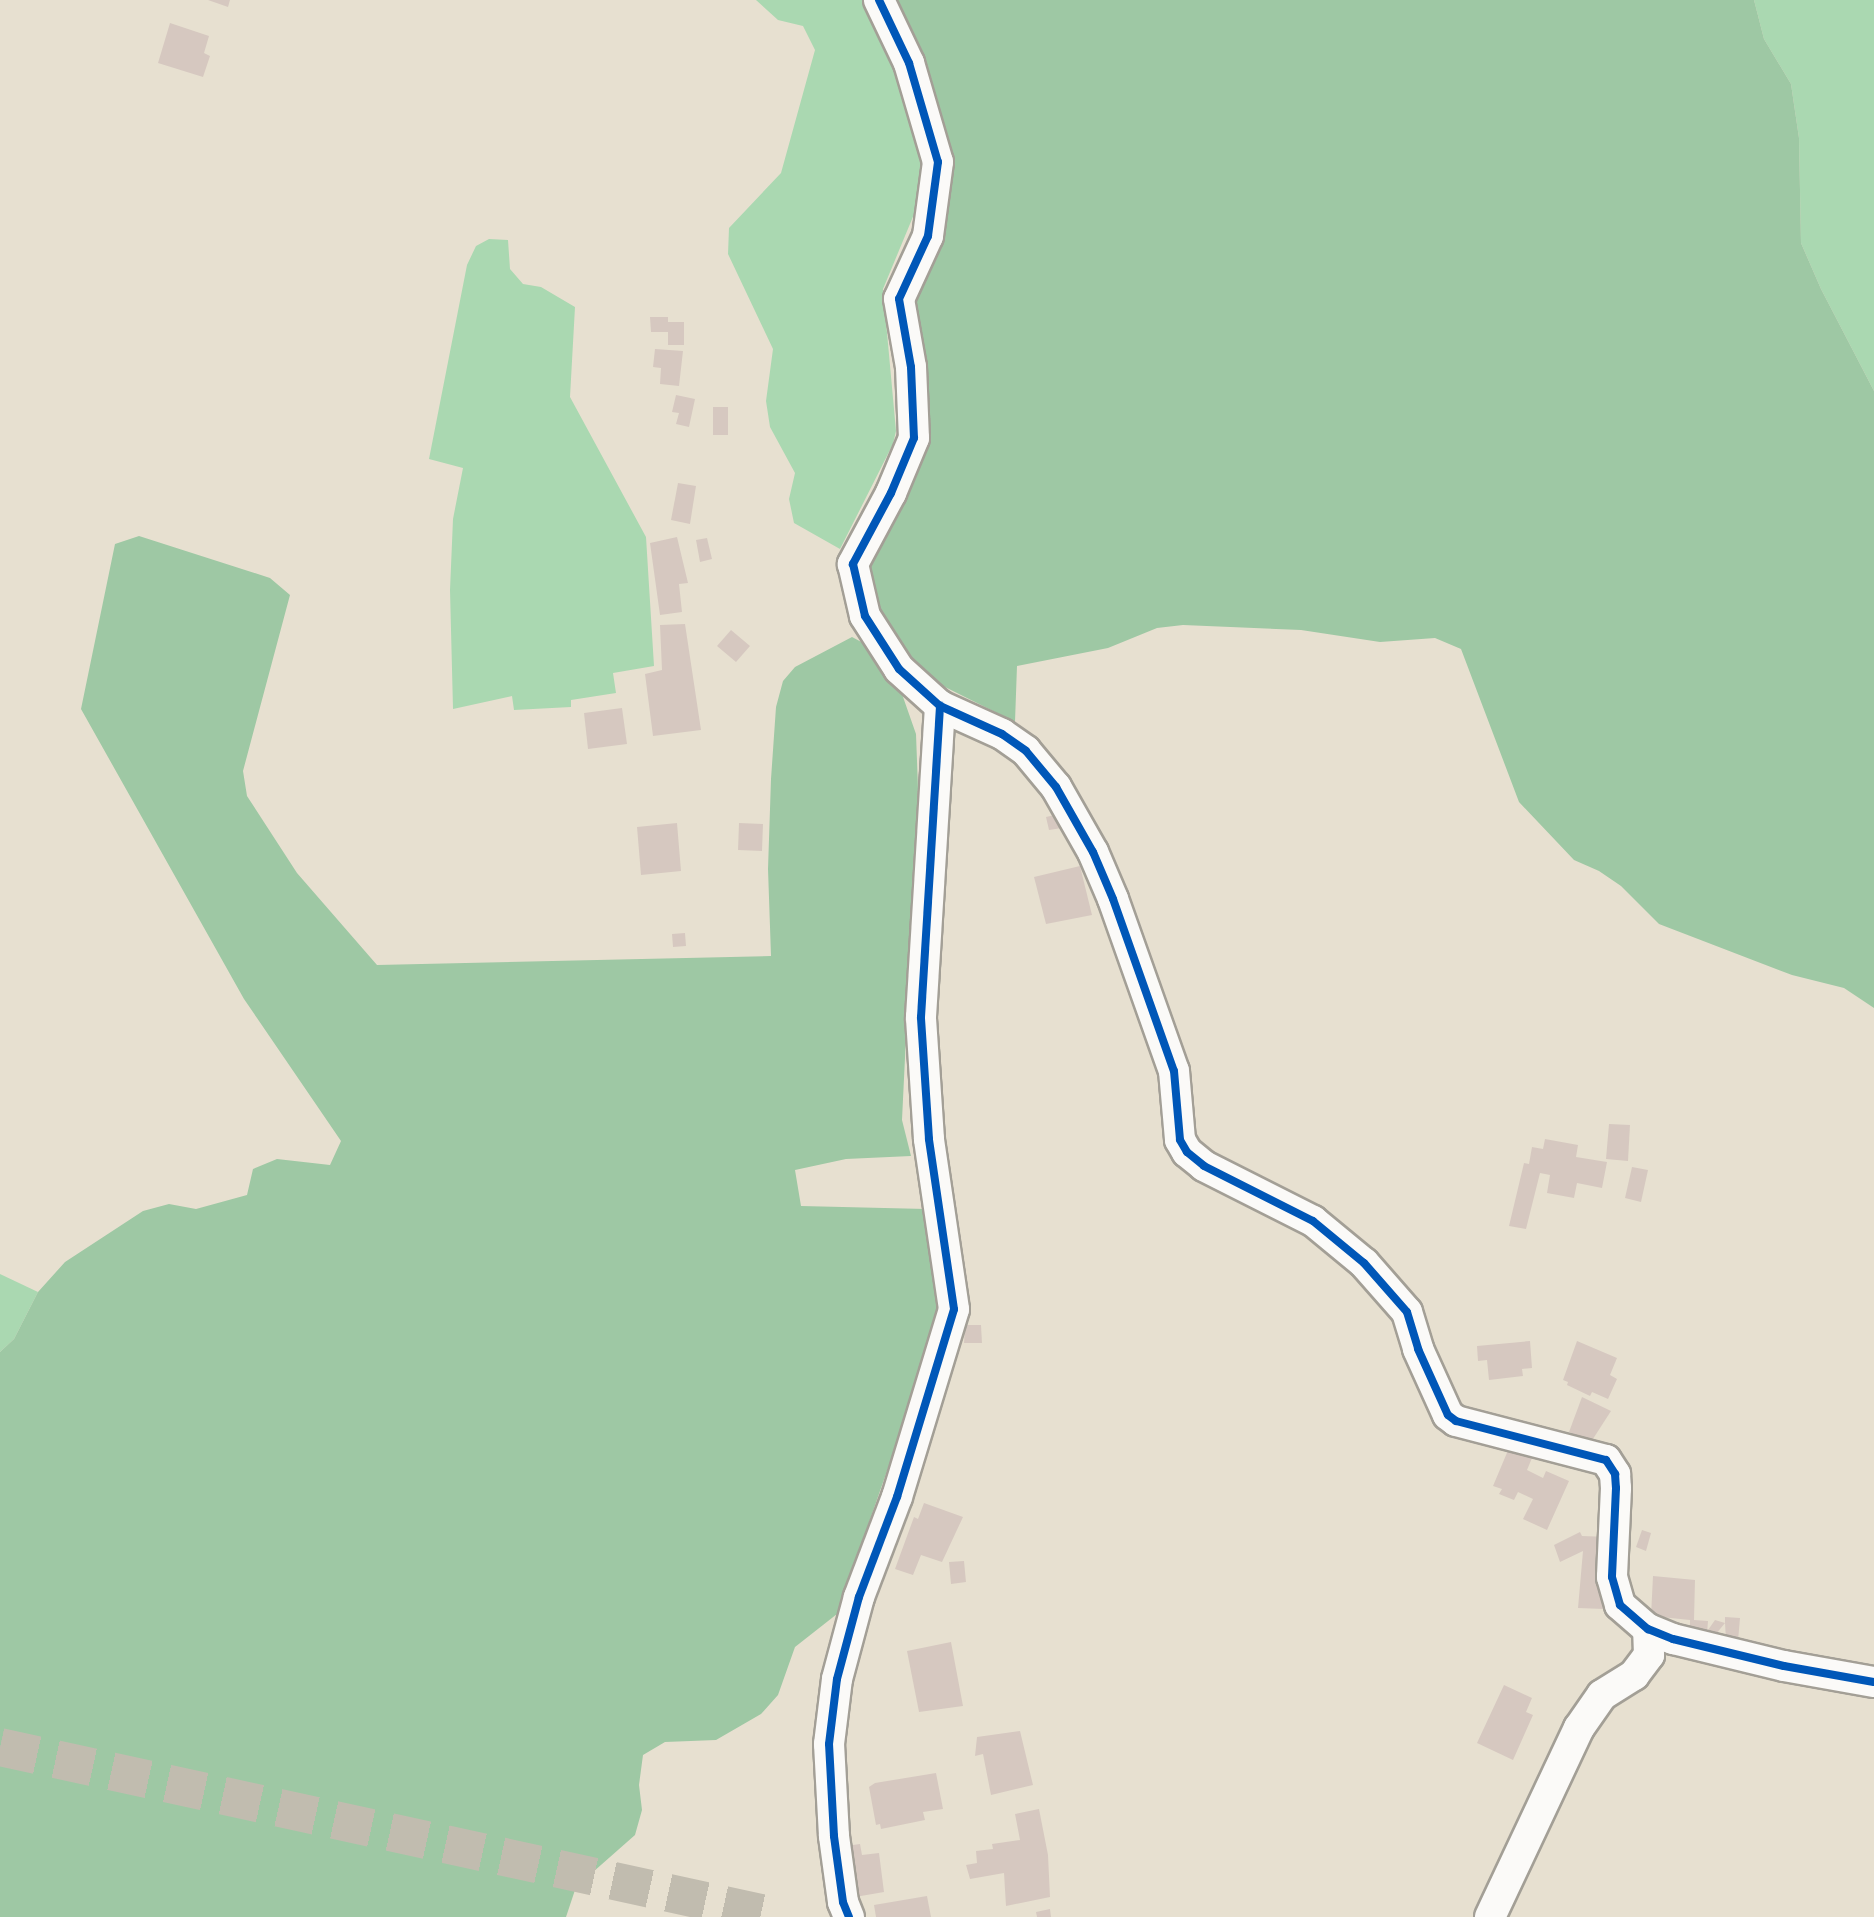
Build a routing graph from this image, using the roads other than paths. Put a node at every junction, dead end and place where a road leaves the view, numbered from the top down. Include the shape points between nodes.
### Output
1 (879, 0) edge
2 (940, 706) junction
3 (1648, 1629) junction
4 (1874, 1682) edge
5 (849, 1917) edge
6 (1490, 1917) edge

1 - 2 street via 909,63 938,162 928,236 899,299 911,367 914,438 853,564 865,616 899,669
2 - 3 street via 1026,751 1056,787 1093,852 1174,1071 1180,1140 1187,1152 1204,1166 1313,1221 1364,1263 1407,1312 1418,1349 1448,1415 1456,1421 1606,1460 1615,1474 1612,1577 1620,1605
2 - 5 street via 921,1017 929,1139 954,1309 837,1679 829,1744 834,1836
3 - 4 street via 1784,1666
3 - 6 street via 1649,1655 1634,1675 1602,1695 1579,1728

